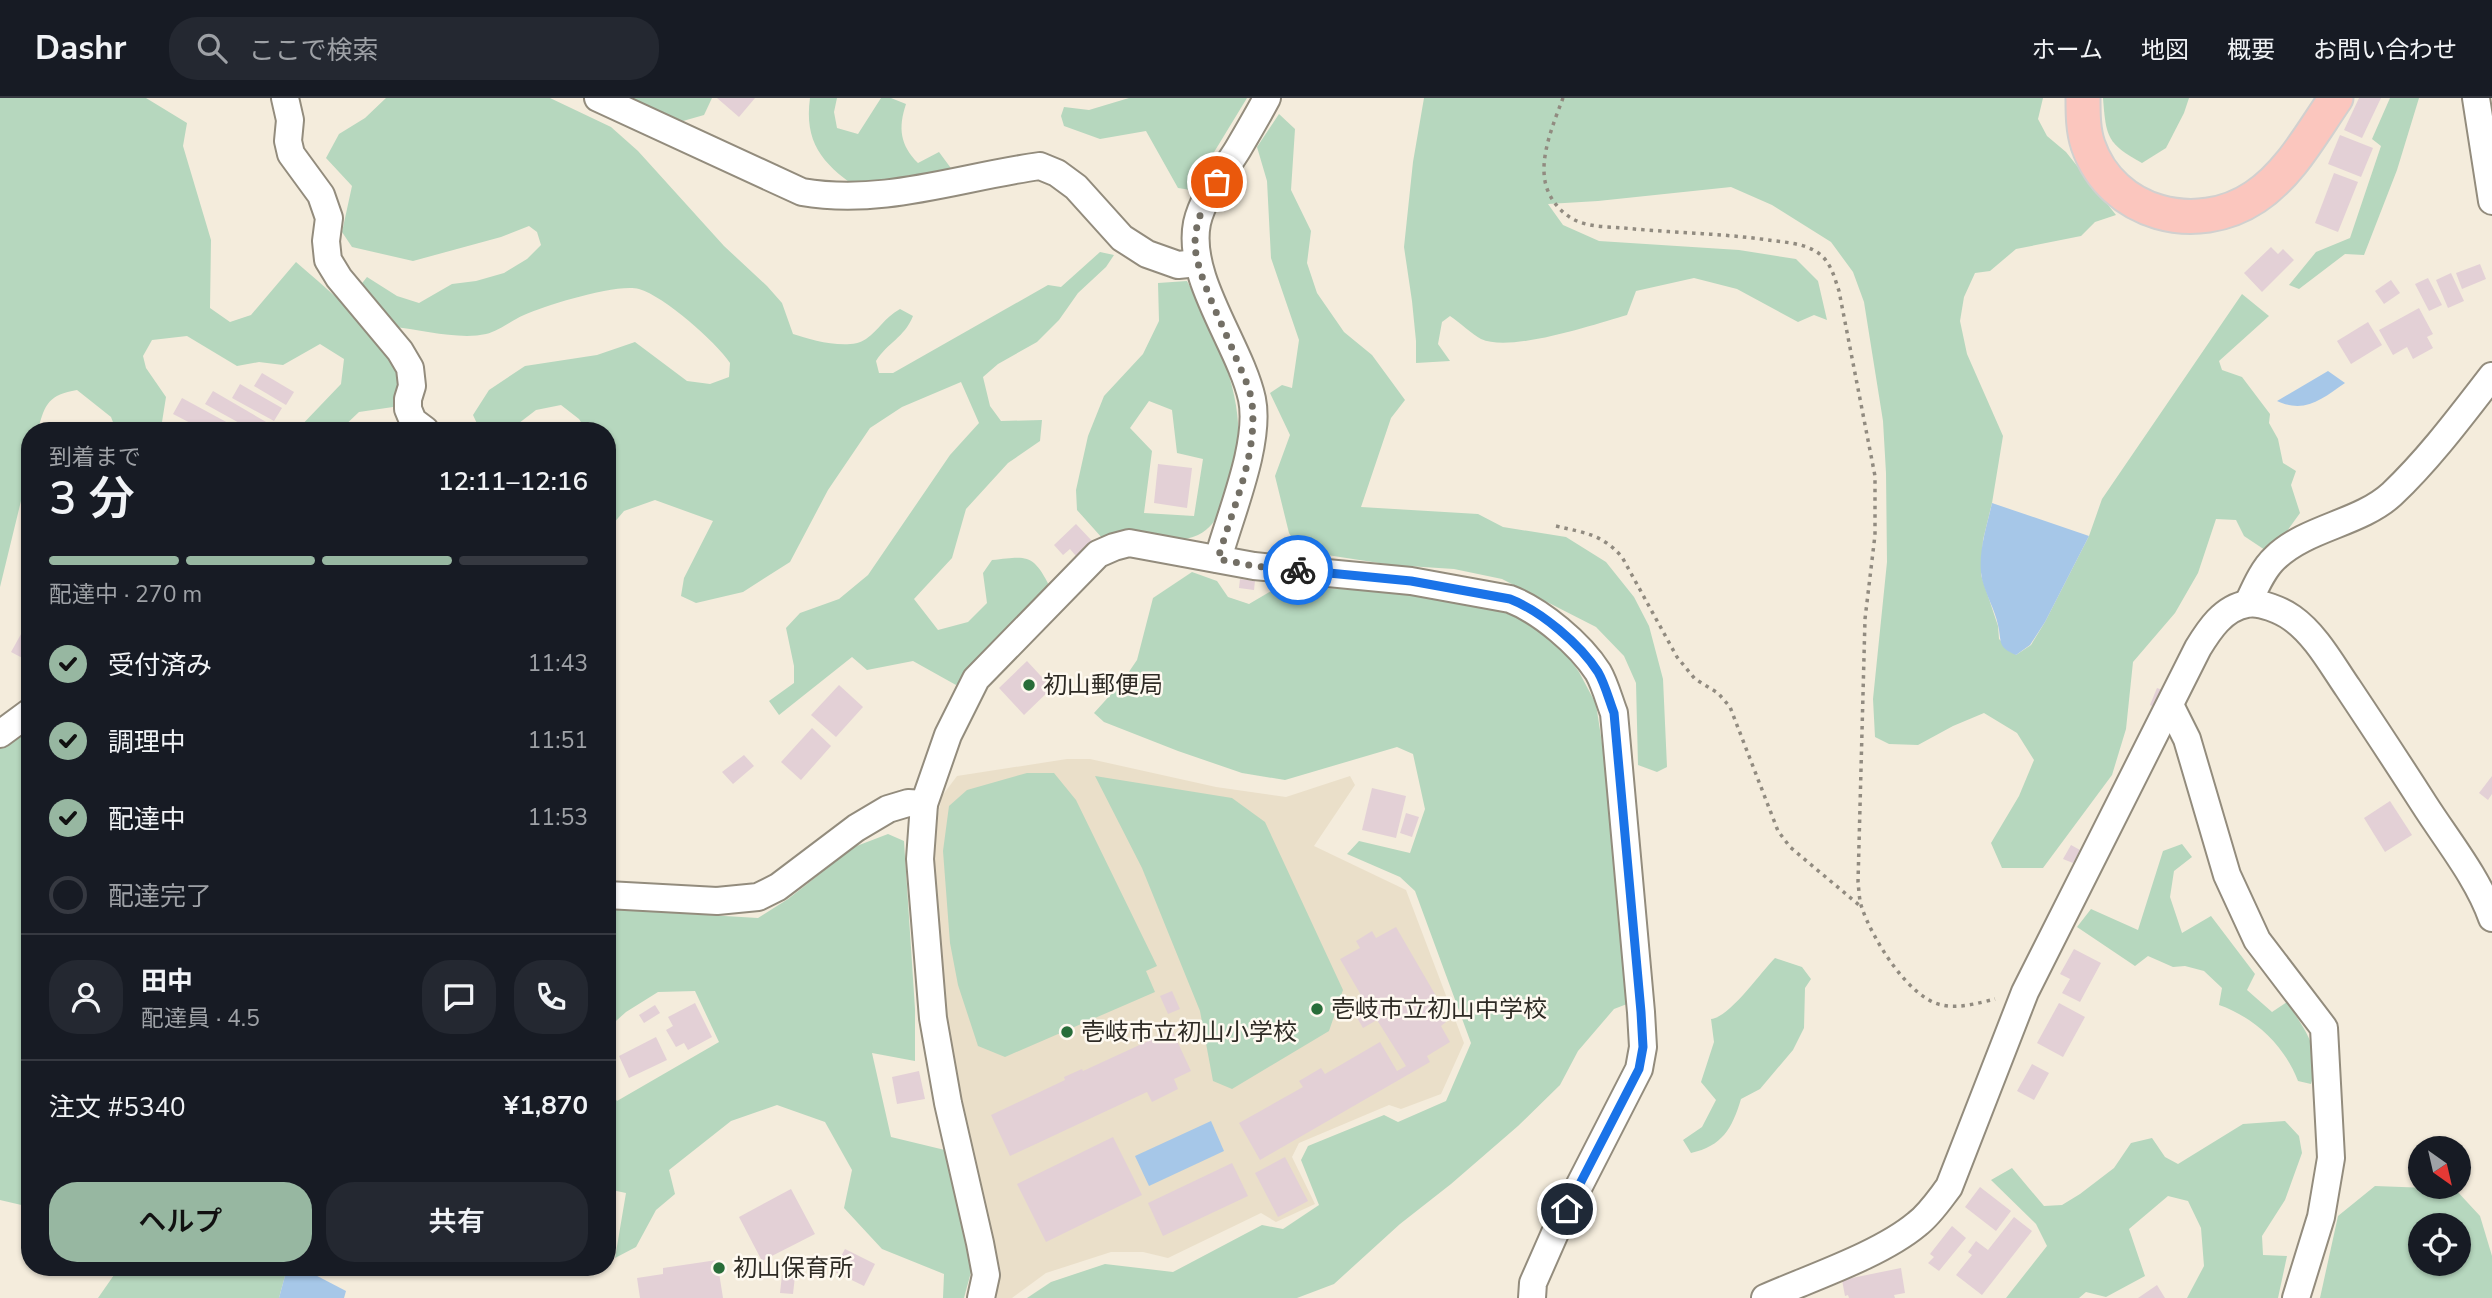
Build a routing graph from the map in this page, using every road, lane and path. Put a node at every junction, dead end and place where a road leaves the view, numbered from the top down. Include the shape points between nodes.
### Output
1 (285, 98) edge
2 (598, 98) edge
3 (1267, 98) edge
4 (1563, 98) edge
5 (2083, 98) edge
6 (2336, 98) edge
7 (2476, 98) edge
8 (2492, 201) edge
9 (1198, 262) junction
10 (2492, 376) edge
11 (414, 422) edge
12 (1556, 526) dead end
13 (1218, 559) junction
14 (2248, 603) junction
15 (2170, 705) junction
16 (21, 719) edge
17 (0, 734) edge
18 (924, 804) junction
19 (616, 895) edge
20 (1861, 907) junction
21 (2492, 918) edge
22 (2025, 992) junction
23 (982, 1298) edge
24 (1532, 1298) edge
25 (1765, 1298) edge
26 (2296, 1298) edge

1 - 11 street via 291,154 321,195 328,218 328,260 410,368 408,410
2 - 9 street via 802,192 829,197 894,194 1040,166 1076,187 1122,237 1147,254 1178,265
3 - 9 street via 1205,201 1195,244
4 - 20 path via 1544,167 1549,194 1563,213 1597,225 1793,244 1815,251 1834,275 1875,476 1875,535 1862,686
5 - 6 main road via 2088,145 2109,181 2142,206 2181,218 2207,217 2258,195 2282,173
7 - 8 street
9 - 13 street via 1252,399 1254,427
10 - 14 street via 2392,494 2275,558
12 - 20 path via 1595,536 1611,544 1622,557 1677,657 1695,679 1730,707 1777,831
13 - 18 street via 1129,543 1098,554 976,679 948,735
13 - 24 street via 1411,581 1510,599 1574,644 1600,675 1614,713 1643,1047 1639,1069 1555,1233
14 - 15 street via 2214,622
14 - 21 street via 2291,617 2323,650
15 - 22 street
15 - 26 street via 2187,739 2227,875 2257,940 2324,1028 2331,1158 2321,1217
16 - 17 street
18 - 19 street via 888,809 758,897 717,901
18 - 23 street via 920,859 933,1018 986,1275
20 - 22 path via 1900,973 1926,1000 1943,1006 1971,1004
22 - 25 street via 1949,1186 1934,1207 1892,1241

